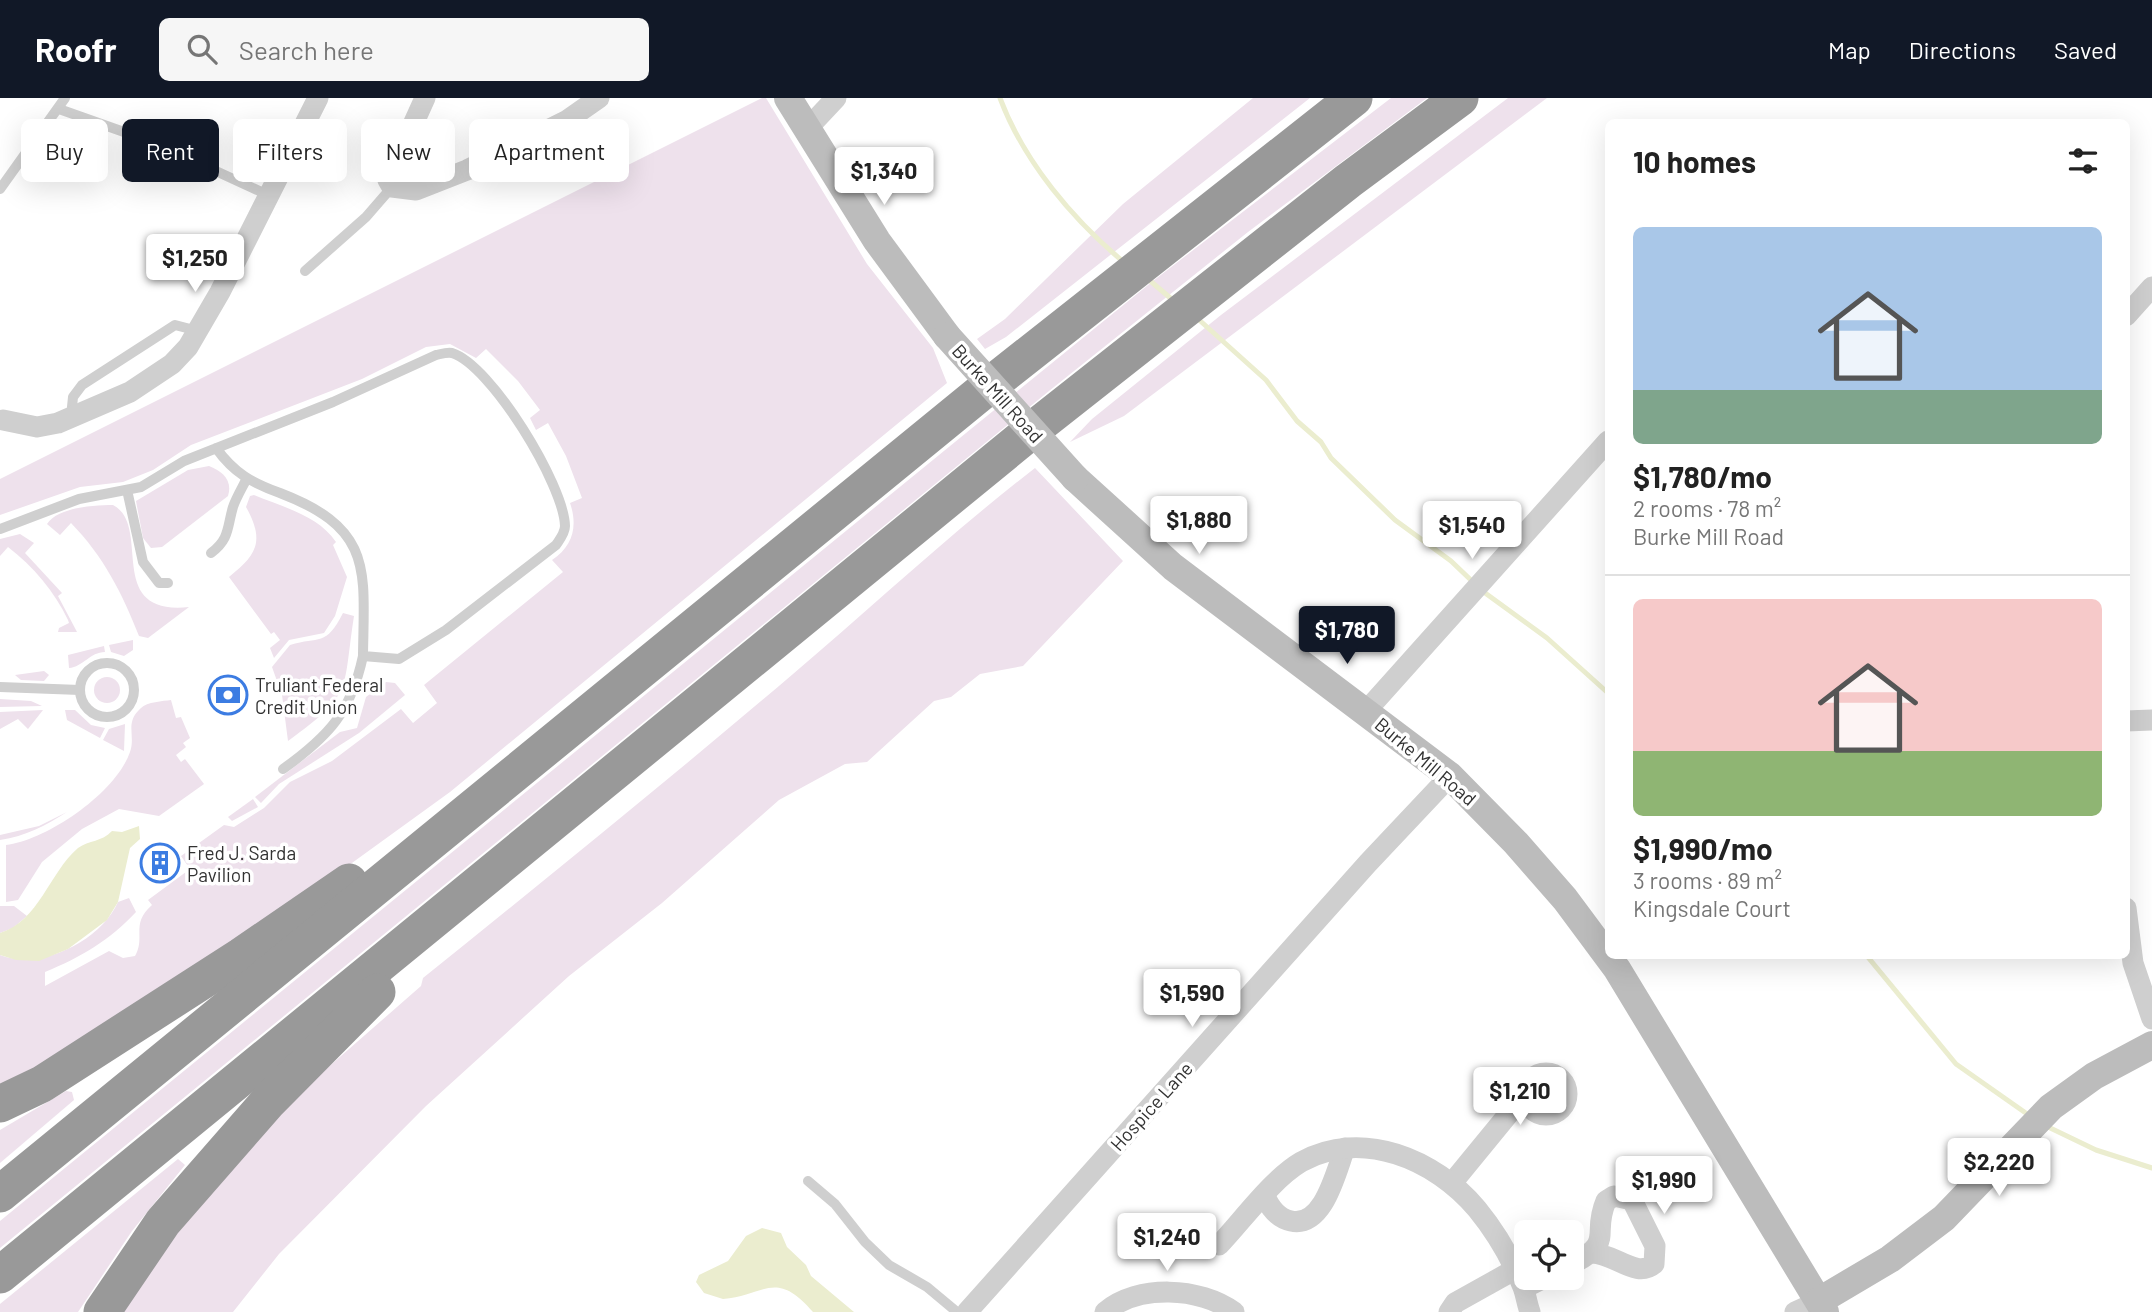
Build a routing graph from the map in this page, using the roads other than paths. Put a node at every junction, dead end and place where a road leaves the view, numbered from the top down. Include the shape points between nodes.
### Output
1 (65, 98) edge
2 (318, 98) edge
3 (425, 98) edge
4 (599, 98) edge
5 (788, 98) edge
6 (836, 98) edge
7 (1354, 98) edge
8 (1460, 98) edge
9 (59, 109) junction
10 (806, 130) junction
11 (391, 187) junction
12 (0, 189) edge
13 (268, 195) junction
14 (305, 271) dead end
15 (2152, 287) edge
16 (2130, 312) edge
17 (198, 331) junction
18 (71, 417) junction
19 (2, 419) edge
20 (1605, 444) edge
21 (216, 448) junction
22 (246, 480) junction
23 (127, 490) junction
24 (0, 529) edge
25 (211, 552) dead end
26 (168, 583) dead end
27 (363, 656) junction
28 (0, 687) edge
29 (80, 690) junction
30 (1367, 710) junction
31 (2152, 720) edge
32 (2130, 721) edge
33 (575, 726) junction
34 (283, 769) dead end
35 (1450, 776) junction
36 (507, 859) junction
37 (2130, 939) edge
38 (1605, 954) edge
39 (1608, 959) edge
40 (2152, 1019) edge
41 (2152, 1045) edge
42 (1525, 1094) dead end
43 (0, 1104) edge
44 (1345, 1149) junction
45 (808, 1181) dead end
46 (1452, 1183) junction
47 (0, 1195) edge
48 (1265, 1196) junction
49 (1219, 1245) dead end
50 (1592, 1253) dead end
51 (1584, 1257) edge
52 (1514, 1271) edge
53 (0, 1275) edge
54 (1514, 1281) edge
55 (1522, 1290) edge
56 (1813, 1308) edge
57 (1528, 1311) edge
58 (102, 1312) edge
59 (957, 1312) edge
60 (967, 1312) edge
61 (1104, 1312) edge
62 (1234, 1312) edge
63 (1449, 1312) edge

1 - 9 lane
2 - 13 street
3 - 11 street via 388,180
4 - 11 street via 566,121 467,170 415,190
5 - 10 street, Burke Mill Road
6 - 10 street
7 - 33 highway via 995,381
8 - 36 highway via 1036,428
9 - 12 lane
9 - 13 lane via 155,143
10 - 30 street, Burke Mill Road, bridge via 877,241 947,336 1075,478 1173,567
11 - 14 lane via 366,217
13 - 17 street
15 - 16 street
17 - 18 street via 188,347 153,379
17 - 18 lane via 174,325 89,380 73,397
18 - 19 street via 37,427
20 - 30 street
21 - 22 lane
21 - 23 lane
21 - 27 lane via 449,352 487,382 519,421 536,449 564,517 565,530 556,545 446,630 399,659
22 - 25 lane via 233,506 229,533
22 - 27 lane via 332,519 354,548 365,585
23 - 24 lane via 79,499
23 - 26 lane via 143,562 159,583
27 - 34 lane via 353,695 337,721 314,747
28 - 29 lane
29 - 29 lane via 89,710 107,718 125,711 134,691 130,674 109,663 86,673
30 - 35 street, Burke Mill Road
31 - 32 street
33 - 43 highway via 241,956 42,1084
33 - 47 highway
35 - 38 street, Burke Mill Road via 1516,843
35 - 60 street, Hospice Lane
36 - 53 highway
36 - 58 highway via 267,1103 163,1222
37 - 40 street
39 - 56 street, Burke Mill Road
41 - 56 street via 2094,1076 2051,1107 1944,1218
42 - 46 street
44 - 46 street via 1377,1148 1399,1154
44 - 48 street via 1298,1163
44 - 48 street via 1312,1218 1288,1221 1276,1214
45 - 59 lane via 889,1265 927,1287
46 - 52 street via 1477,1209
48 - 49 street
50 - 51 street
54 - 63 street via 1455,1303
55 - 57 street
61 - 62 street via 1120,1302 1159,1294 1207,1298

